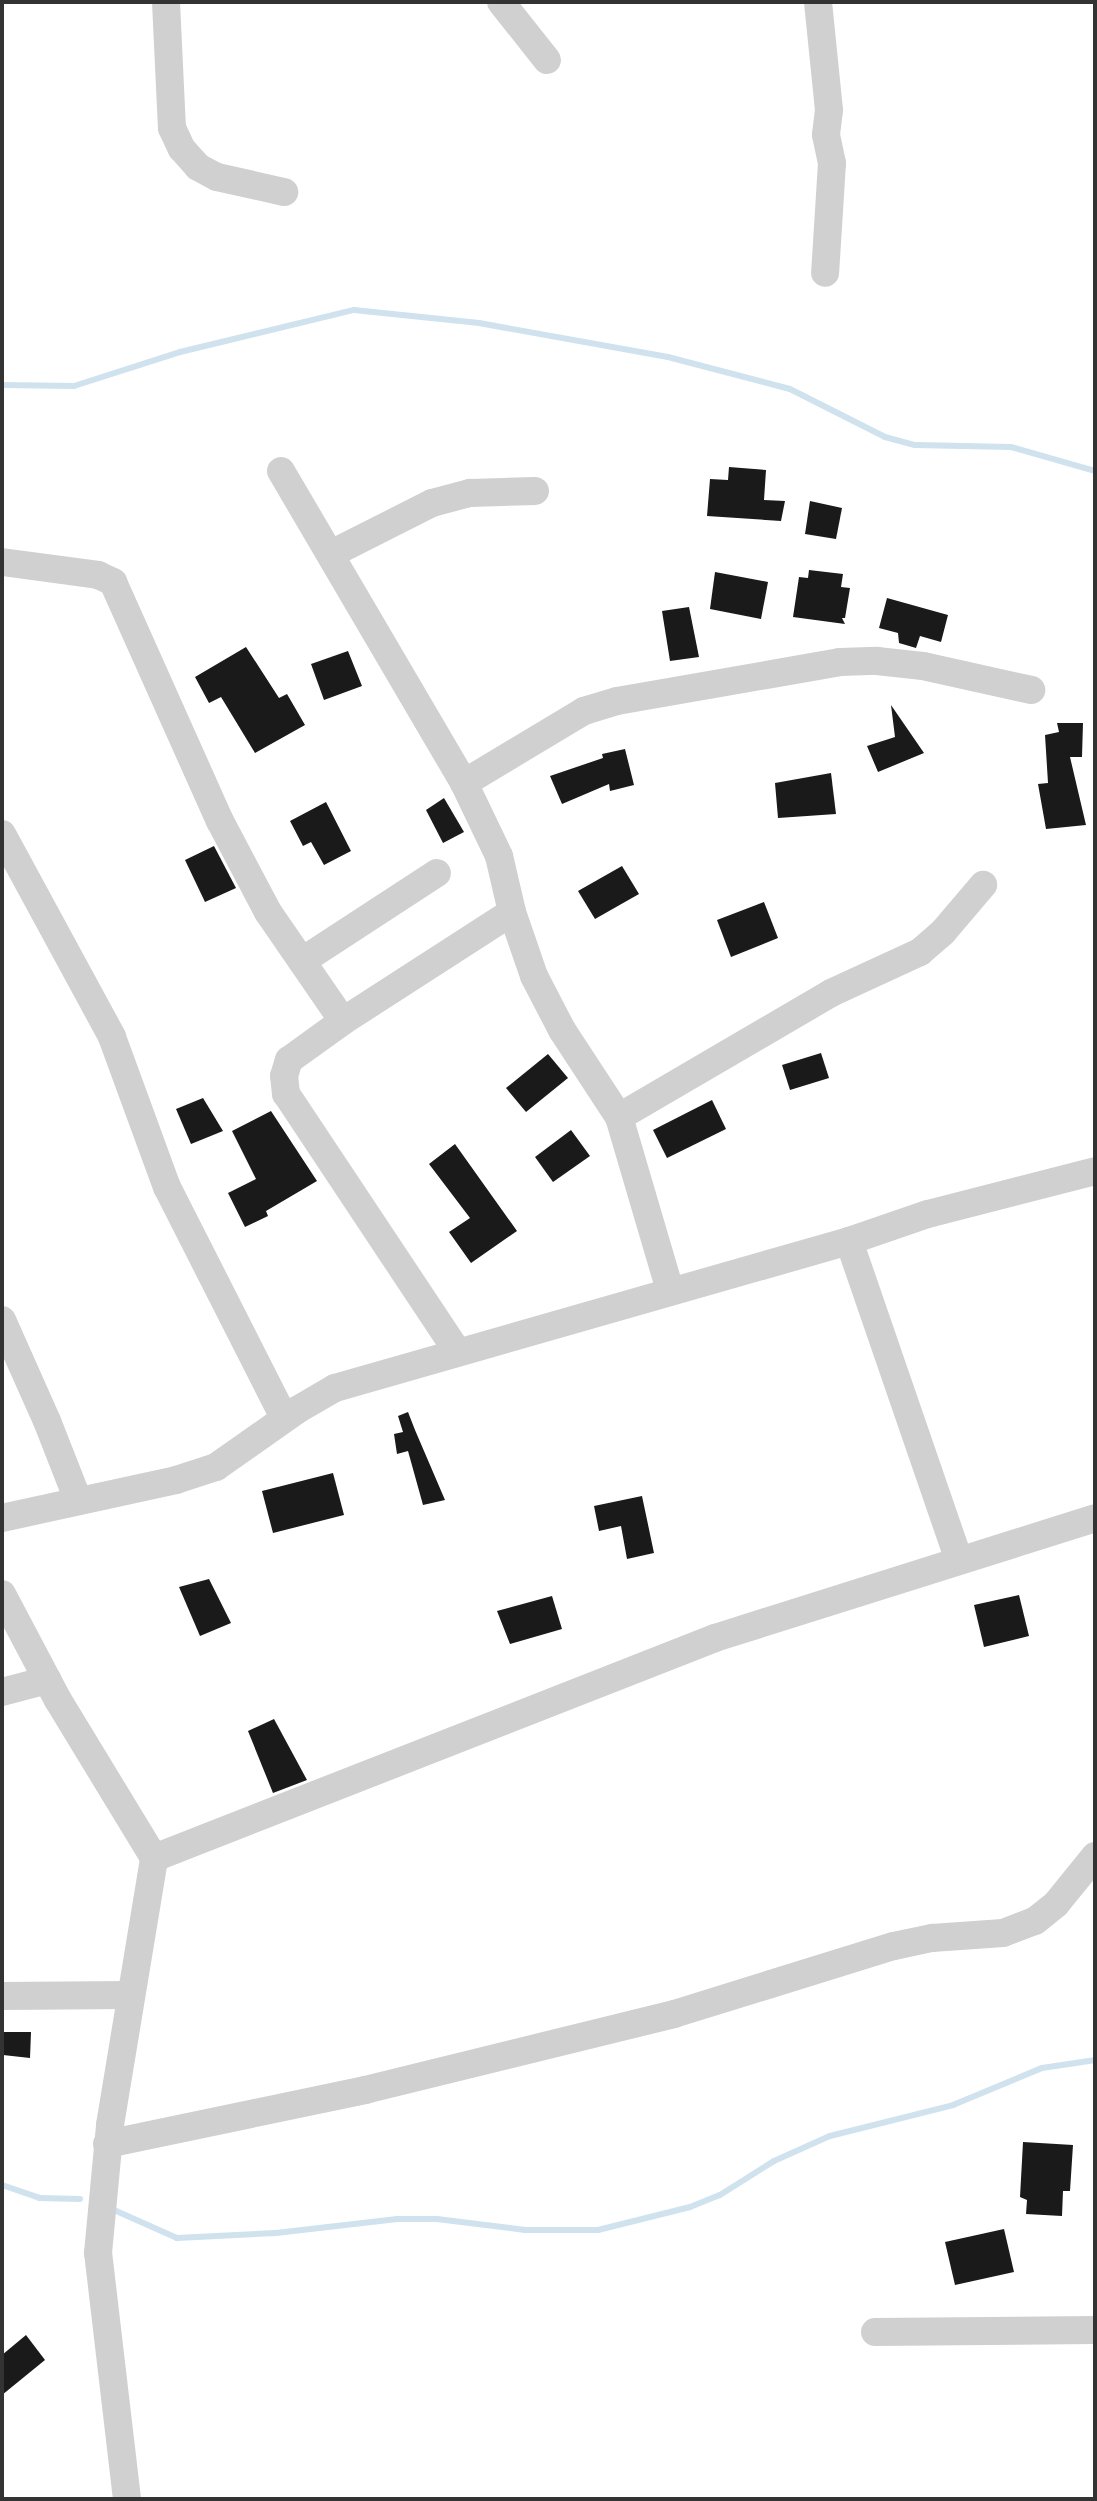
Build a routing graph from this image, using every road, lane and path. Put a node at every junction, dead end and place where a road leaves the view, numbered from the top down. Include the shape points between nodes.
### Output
1 (166, 2) edge
2 (501, 2) edge
3 (818, 2) edge
4 (547, 60) dead end
5 (284, 192) dead end
6 (825, 273) dead end
7 (281, 471) dead end
8 (535, 491) dead end
9 (331, 554) junction
10 (2, 562) edge
11 (1031, 690) dead end
12 (464, 783) junction
13 (2, 834) edge
14 (437, 873) dead end
15 (983, 885) dead end
16 (512, 912) junction
17 (302, 961) junction
18 (343, 1021) junction
19 (619, 1117) junction
20 (1095, 1171) edge
21 (849, 1241) junction
22 (670, 1290) junction
23 (2, 1320) edge
24 (457, 1351) junction
25 (284, 1418) junction
26 (78, 1500) junction
27 (2, 1518) edge
28 (1095, 1518) edge
29 (959, 1560) junction
30 (2, 1594) edge
31 (47, 1680) junction
32 (2, 1692) edge
33 (1095, 1856) edge
34 (154, 1858) junction
35 (130, 1995) junction
36 (2, 1996) edge
37 (107, 2144) junction
38 (1095, 2330) edge
39 (875, 2332) dead end
40 (128, 2499) edge

1 - 5 street via 172,128 182,149 198,167 217,177
2 - 4 street
3 - 6 street via 832,163
7 - 9 street
8 - 9 street via 470,493 432,503
9 - 12 street
10 - 17 street via 98,575 113,582 220,821 268,912
11 - 12 street via 922,666 840,662 583,711
12 - 16 street via 499,856
13 - 25 street via 112,1037 167,1187
14 - 17 street
15 - 19 street via 920,952 831,993
16 - 18 street
16 - 19 street via 534,976 562,1030
17 - 18 street
18 - 24 street via 289,1060 284,1076 286,1094
19 - 22 street
20 - 21 street via 928,1214
21 - 22 street
21 - 29 street
22 - 24 street
23 - 26 street
24 - 25 street via 335,1388
25 - 26 street via 216,1467
26 - 27 street
28 - 29 street
29 - 34 street via 715,1638
30 - 31 street
31 - 32 street
31 - 34 street
33 - 37 street via 1056,1904 1035,1921 1003,1933 894,1946 674,2014 365,2090
34 - 35 street
35 - 36 street
35 - 37 street
37 - 40 street via 98,2253
38 - 39 street

